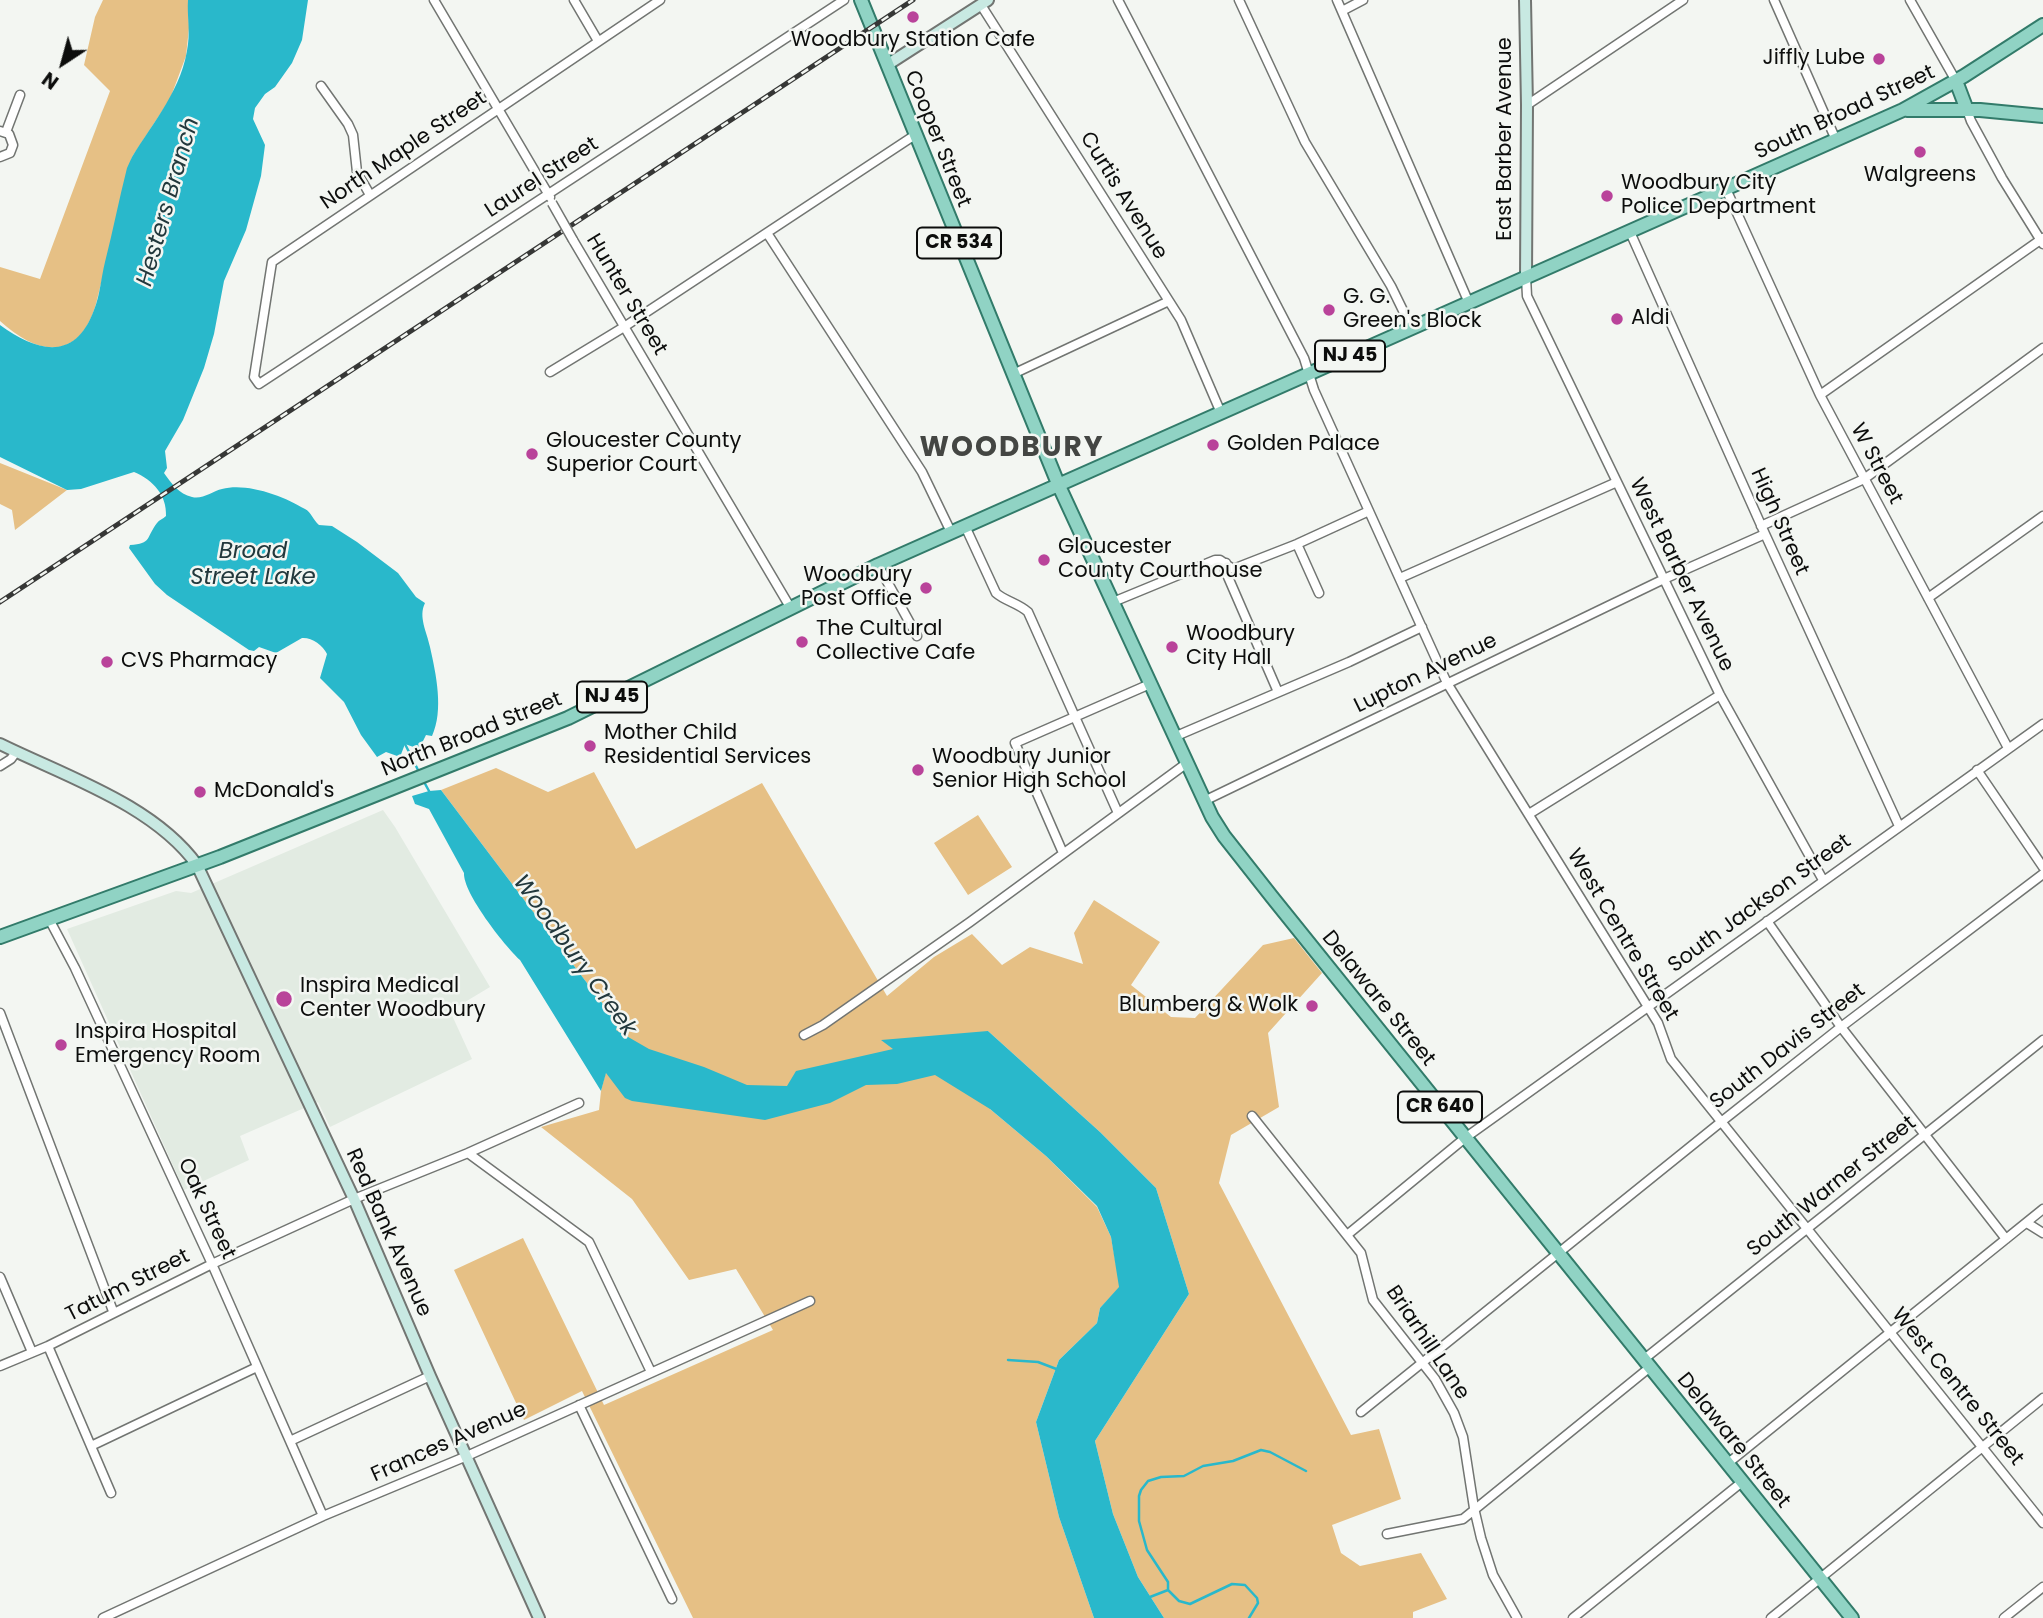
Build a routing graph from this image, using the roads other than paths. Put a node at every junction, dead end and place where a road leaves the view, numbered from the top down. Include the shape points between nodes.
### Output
1 (434, 0) edge
2 (573, 0) edge
3 (660, 0) edge
4 (844, 0) edge
5 (861, 0) edge
6 (1118, 0) edge
7 (1239, 0) edge
8 (1337, 0) edge
9 (1363, 0) edge
10 (1684, 0) edge
11 (1774, 0) edge
12 (1910, 0) edge
13 (984, 2) edge
14 (1526, 2) edge
15 (1342, 11) junction
16 (2043, 25) edge
17 (597, 41) junction
18 (887, 65) junction
19 (1956, 81) junction
20 (321, 86) dead end
21 (20, 95) dead end
22 (1527, 105) junction
23 (497, 109) junction
24 (1903, 110) junction
25 (1967, 110) junction
26 (2043, 116) edge
27 (3, 132) edge
28 (915, 135) junction
29 (1836, 140) junction
30 (0, 157) edge
31 (1726, 189) junction
32 (370, 195) junction
33 (550, 199) junction
34 (1630, 232) junction
35 (767, 233) junction
36 (2042, 241) edge
37 (1526, 277) junction
38 (1169, 301) junction
39 (1469, 303) junction
40 (624, 327) junction
41 (1412, 329) junction
42 (2043, 348) edge
43 (550, 372) dead end
44 (1013, 374) junction
45 (1309, 374) junction
46 (259, 384) joint
47 (1819, 395) junction
48 (1221, 413) junction
49 (1864, 479) junction
50 (1617, 482) junction
51 (1059, 486) junction
52 (1369, 511) junction
53 (2043, 516) edge
54 (965, 526) junction
55 (1761, 526) junction
56 (951, 532) junction
57 (1765, 534) junction
58 (1297, 544) junction
59 (1226, 564) junction
60 (878, 565) junction
61 (1400, 578) junction
62 (1664, 579) junction
63 (1319, 593) dead end
64 (1928, 598) junction
65 (1113, 602) junction
66 (790, 607) junction
67 (1422, 627) junction
68 (917, 636) dead end
69 (1447, 682) junction
70 (1150, 684) junction
71 (1278, 692) junction
72 (1720, 695) junction
73 (1075, 716) junction
74 (2043, 724) edge
75 (1174, 737) junction
76 (0, 744) edge
77 (2008, 748) junction
78 (16, 752) junction
79 (1187, 763) junction
80 (0, 766) edge
81 (1977, 770) junction
82 (1204, 801) junction
83 (1118, 813) junction
84 (1529, 814) junction
85 (1899, 826) junction
86 (1063, 853) junction
87 (197, 865) junction
88 (2043, 867) edge
89 (2043, 874) edge
90 (1823, 880) junction
91 (49, 919) junction
92 (1767, 921) junction
93 (0, 937) edge
94 (1647, 1006) junction
95 (0, 1013) edge
96 (1841, 1027) junction
97 (804, 1035) dead end
98 (2043, 1040) edge
99 (579, 1103) dead end
100 (1252, 1116) dead end
101 (1721, 1122) junction
102 (1924, 1136) junction
103 (1465, 1138) junction
104 (468, 1153) junction
105 (354, 1199) junction
106 (2043, 1209) edge
107 (2027, 1223) junction
108 (1807, 1229) junction
109 (2043, 1233) edge
110 (1348, 1235) junction
111 (2006, 1239) junction
112 (1557, 1253) junction
113 (212, 1264) junction
114 (0, 1277) edge
115 (810, 1301) dead end
116 (113, 1311) junction
117 (1892, 1333) junction
118 (48, 1346) junction
119 (32, 1352) junction
120 (1423, 1363) junction
121 (1646, 1364) junction
122 (0, 1366) edge
123 (257, 1367) junction
124 (651, 1372) junction
125 (430, 1376) junction
126 (2043, 1398) edge
127 (579, 1405) junction
128 (1361, 1412) dead end
129 (290, 1441) junction
130 (91, 1446) junction
131 (1982, 1447) junction
132 (467, 1456) junction
133 (1727, 1464) junction
134 (1742, 1482) junction
135 (111, 1493) dead end
136 (1474, 1508) junction
137 (323, 1516) junction
138 (2043, 1523) edge
139 (1387, 1534) dead end
140 (1820, 1579) junction
141 (2043, 1587) edge
142 (672, 1600) dead end
143 (536, 1617) edge
144 (103, 1618) edge
145 (1517, 1618) edge
146 (1573, 1618) edge
147 (1771, 1618) edge
148 (1852, 1618) edge
149 (2004, 1618) edge

1 - 23 street, Hunter Street
2 - 17 street
3 - 17 street, North Maple Street
4 - 33 street, Laurel Street
5 - 18 main road, Cooper Street / CR 534
6 - 45 street, West Centre Street
7 - 41 street via 1305,142
8 - 15 street
9 - 15 street
10 - 22 street
11 - 29 street
12 - 19 street
13 - 18 street
13 - 38 street, Curtis Avenue
14 - 22 street, East Barber Avenue
15 - 39 street
16 - 19 main road, NJ 45
17 - 23 street, North Maple Street
18 - 28 main road, Cooper Street / CR 534
19 - 24 main road, South Broad Street / NJ 45
19 - 25 main road
20 - 32 street via 353,135 357,172
21 - 27 street
22 - 37 street, East Barber Avenue
23 - 32 street, North Maple Street
23 - 33 street, Hunter Street
24 - 25 main road
24 - 29 main road, South Broad Street / NJ 45
25 - 26 main road
25 - 36 street
27 - 30 street via 13,145 10,153
28 - 35 street
28 - 44 main road, Cooper Street / CR 534
29 - 31 main road, South Broad Street / NJ 45
31 - 34 main road, South Broad Street / NJ 45
31 - 47 street, W Street
32 - 46 street, North Maple Street via 272,262 254,377
33 - 40 street, Hunter Street, bridge
33 - 46 street, Laurel Street
34 - 37 main road, South Broad Street / NJ 45
34 - 55 street, High Street
35 - 40 street
35 - 56 street via 923,474
36 - 47 street
37 - 39 main road, South Broad Street / NJ 45
37 - 50 street, West Barber Avenue via 1527,296
38 - 44 street
38 - 48 street, Curtis Avenue
39 - 41 main road, South Broad Street / NJ 45
40 - 43 street
40 - 66 street, Hunter Street
41 - 45 main road, South Broad Street / NJ 45
42 - 49 street
44 - 51 main road, Cooper Street / CR 534
45 - 48 main road, South Broad Street / NJ 45
45 - 52 street, West Centre Street
47 - 49 street, W Street
48 - 51 main road, South Broad Street / NJ 45
49 - 55 street
49 - 64 street, W Street
50 - 61 street
50 - 62 street, West Barber Avenue
51 - 54 main road, North Broad Street / NJ 45
51 - 65 main road, Delaware Street / CR 640
52 - 58 street
52 - 61 street, West Centre Street
53 - 64 street
54 - 56 main road, North Broad Street / NJ 45
54 - 73 street via 996,593 1028,612
55 - 57 street, High Street
56 - 60 main road, North Broad Street / NJ 45
57 - 62 street, Lupton Avenue
57 - 85 street, High Street
58 - 59 street via 1233,569
58 - 63 street
59 - 65 street via 1215,560
59 - 71 street
60 - 66 main road, North Broad Street / NJ 45
60 - 68 street
61 - 67 street, West Centre Street
62 - 69 street, Lupton Avenue
62 - 72 street, West Barber Avenue
64 - 77 street, W Street
65 - 70 main road, Delaware Street / CR 640
66 - 87 main road, North Broad Street / NJ 45 via 593,707
67 - 69 street, West Centre Street
67 - 71 street
69 - 82 street, Lupton Avenue
69 - 84 street, West Centre Street
70 - 73 street
70 - 75 main road, Delaware Street / CR 640
71 - 75 street
72 - 84 street
72 - 90 street, West Barber Avenue
73 - 83 street
73 - 86 street via 1016,743
74 - 77 street, South Jackson Street
75 - 79 main road, Delaware Street / CR 640
76 - 78 street, Red Bank Avenue
77 - 81 street, South Jackson Street
78 - 80 street
78 - 87 street, Red Bank Avenue via 154,821
79 - 82 main road, Delaware Street / CR 640
79 - 83 street
81 - 85 street, South Jackson Street
81 - 88 street
82 - 103 main road, Delaware Street / CR 640 via 1227,840
83 - 86 street
84 - 94 street, West Centre Street
85 - 90 street, South Jackson Street
86 - 97 street via 971,922
87 - 91 main road, North Broad Street / NJ 45
87 - 105 street, Red Bank Avenue
89 - 96 street, South Davis Street
90 - 92 street, South Jackson Street
91 - 93 main road, North Broad Street / NJ 45
91 - 113 street, Oak Street
92 - 94 street, South Jackson Street
92 - 96 street
94 - 101 street, West Centre Street via 1671,1059
94 - 103 street, South Jackson Street
95 - 116 street
96 - 101 street, South Davis Street
96 - 102 street
98 - 102 street, South Warner Street
99 - 104 street, Tatum Street
100 - 110 street, Briarhill Lane
101 - 108 street, West Centre Street
101 - 112 street, South Davis Street
102 - 108 street, South Warner Street
102 - 111 street
103 - 110 street, South Jackson Street
103 - 112 main road, Delaware Street / CR 640
104 - 105 street, Tatum Street
104 - 124 street via 589,1242
105 - 113 street, Tatum Street
105 - 125 street, Red Bank Avenue
106 - 107 street
107 - 109 street
107 - 111 street
108 - 117 street, West Centre Street
108 - 121 street, South Warner Street
110 - 120 street, Briarhill Lane via 1361,1253 1373,1300
111 - 117 street
112 - 120 street, South Davis Street
112 - 121 main road, Delaware Street / CR 640
113 - 116 street, Tatum Street
113 - 123 street, Oak Street
114 - 119 street
115 - 124 street, Frances Avenue
116 - 118 street, Tatum Street
117 - 131 street, West Centre Street
117 - 133 street
118 - 119 street, Tatum Street
118 - 130 street
119 - 122 street, Tatum Street
120 - 128 street, South Davis Street
120 - 136 street, Briarhill Lane via 1463,1437
121 - 133 main road, Delaware Street / CR 640
121 - 136 street, South Warner Street
123 - 129 street, Oak Street
123 - 130 street
124 - 127 street, Frances Avenue
125 - 129 street
125 - 132 street, Red Bank Avenue
126 - 131 street
127 - 132 street, Frances Avenue
127 - 142 street
129 - 137 street, Oak Street
130 - 135 street
131 - 138 street, West Centre Street
131 - 140 street
132 - 137 street, Frances Avenue
132 - 143 street, Red Bank Avenue
133 - 134 main road, Delaware Street / CR 640
134 - 140 main road, Delaware Street / CR 640
134 - 146 street
136 - 139 street, South Warner Street via 1463,1519
136 - 145 street, Briarhill Lane via 1493,1576
137 - 144 street, Frances Avenue
140 - 147 street
140 - 148 main road, Delaware Street / CR 640
141 - 149 street

